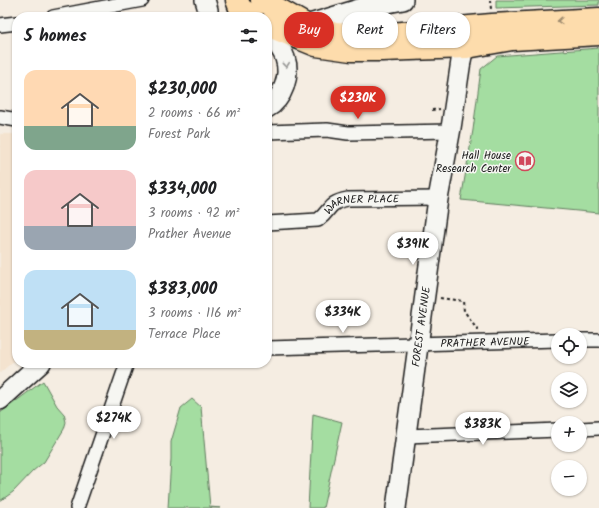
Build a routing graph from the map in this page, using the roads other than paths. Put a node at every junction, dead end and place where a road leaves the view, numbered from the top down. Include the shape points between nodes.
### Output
1 (142, 0) edge
2 (237, 0) edge
3 (262, 0) edge
4 (403, 0) edge
5 (79, 12) edge
6 (245, 12) edge
7 (284, 12) edge
8 (334, 16) edge
9 (599, 19) edge
10 (12, 24) edge
11 (0, 25) edge
12 (272, 27) edge
13 (334, 34) edge
14 (599, 34) edge
15 (406, 36) edge
16 (470, 36) edge
17 (470, 37) edge
18 (272, 38) edge
19 (406, 46) edge
20 (463, 48) edge
21 (272, 105) edge
22 (0, 116) edge
23 (12, 119) edge
24 (450, 131) junction
25 (272, 132) edge
26 (438, 198) junction
27 (272, 223) edge
28 (551, 340) edge
29 (587, 340) edge
30 (599, 340) edge
31 (419, 345) junction
32 (272, 348) edge
33 (35, 368) edge
34 (125, 368) edge
35 (0, 400) edge
36 (599, 428) edge
37 (587, 429) edge
38 (551, 430) edge
39 (406, 436) junction
40 (77, 508) edge
41 (396, 508) edge

1 - 5 street
2 - 6 highway via 240,8
3 - 7 highway
4 - 8 main road
9 -> 16 highway
10 - 11 street
12 - 19 highway via 316,45 351,50 382,50
13 - 15 highway
14 - 17 highway via 512,39
18 -> 21 main road via 285,57 287,70 286,83
20 - 24 main road, FOREST AVENUE
22 - 23 street
24 - 25 street
24 - 26 main road, FOREST AVENUE
26 - 27 street, WARNER PLACE via 348,199 332,205 318,220
26 - 31 main road, FOREST AVENUE
28 - 31 street, PRATHER AVENUE
29 - 30 street
31 - 32 street, PRATHER AVENUE
31 - 39 main road, FOREST AVENUE
33 - 35 main road
34 - 40 street
36 - 37 street
38 - 39 street
39 - 41 main road, FOREST AVENUE

